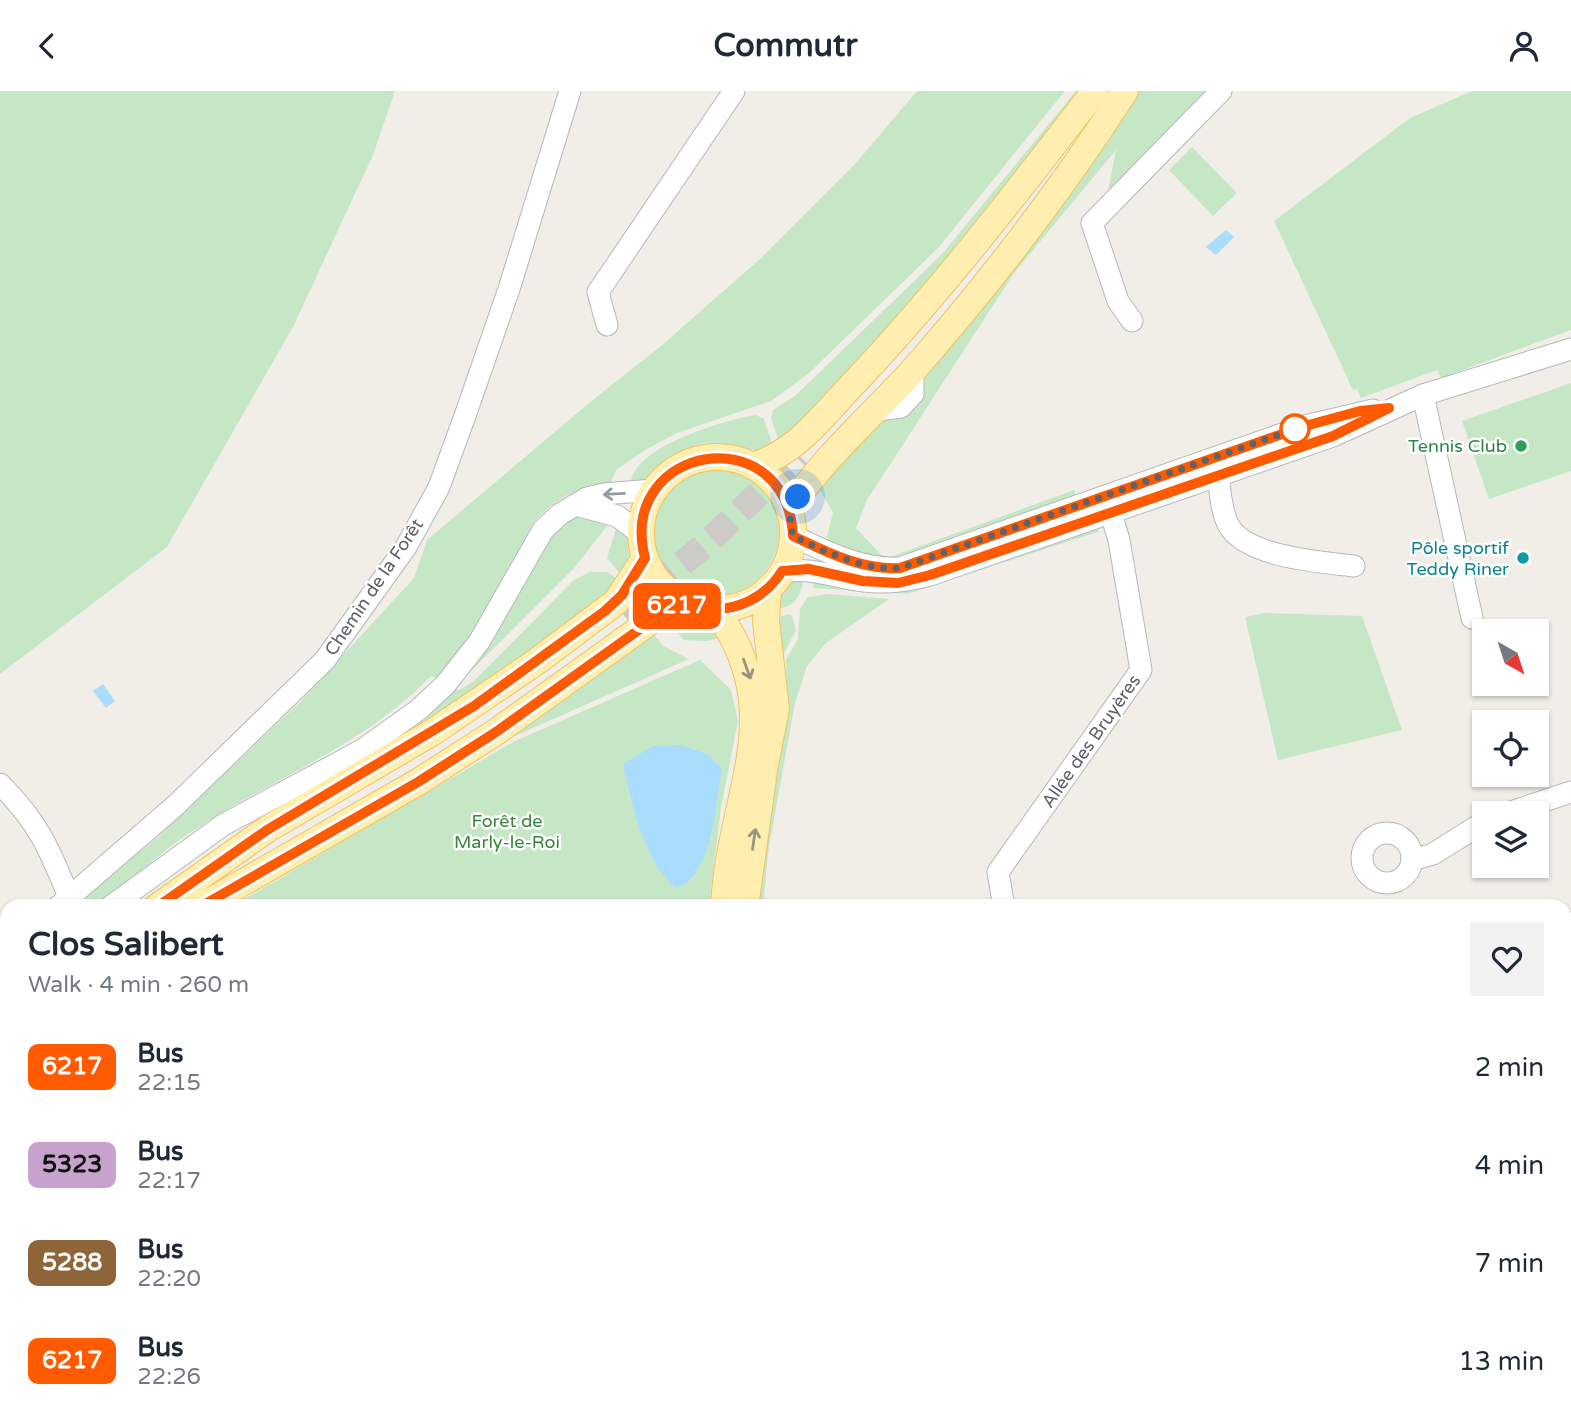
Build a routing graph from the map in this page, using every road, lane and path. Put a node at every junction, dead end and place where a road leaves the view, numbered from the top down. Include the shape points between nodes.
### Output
1 (570, 91) edge
2 (734, 91) edge
3 (1095, 91) edge
4 (1104, 91) edge
5 (1117, 91) edge
6 (1125, 91) edge
7 (1221, 91) edge
8 (1132, 321) dead end
9 (607, 325) dead end
10 (1571, 349) edge
11 (1423, 395) junction
12 (753, 466) junction
13 (1216, 467) junction
14 (654, 490) junction
15 (576, 505) junction
16 (1108, 505) junction
17 (789, 510) junction
18 (793, 536) junction
19 (643, 546) junction
20 (1354, 566) dead end
21 (775, 580) junction
22 (704, 607) junction
23 (1472, 618) dead end
24 (0, 784) edge
25 (1571, 792) edge
26 (1544, 801) edge
27 (1472, 830) edge
28 (1412, 860) dead end
29 (196, 880) junction
30 (63, 899) edge
31 (67, 899) edge
32 (121, 899) edge
33 (169, 899) edge
34 (194, 899) edge
35 (214, 899) edge
36 (725, 899) edge
37 (746, 899) edge
38 (1003, 899) edge

1 - 31 street, Chemin de la Forêt via 466,414 439,487 406,547 325,660 176,805
2 - 9 street via 598,292
3 - 12 main road via 879,357 799,441 778,457
4 - 5 main road via 965,278 802,459 869,400 944,314
6 - 17 main road via 997,274 806,484
7 - 8 street via 1092,223 1118,301
10 - 11 street
11 - 13 street via 1333,436
11 - 23 street
12 - 14 main road via 707,458 677,468
12 - 17 main road via 782,492
13 - 16 street
13 - 20 street via 1228,524 1241,541 1316,562
14 -> 15 street via 604,494
14 - 19 main road via 644,511
15 - 19 street via 617,516
15 - 32 street via 542,530 480,642 418,710 362,750 223,825
16 - 18 street via 900,568 856,563
16 - 21 street via 898,583 809,569
16 - 38 street, Allée des Bruyères via 1121,549 1141,670 999,872
17 - 18 main road
18 - 21 main road
19 - 22 main road via 664,587
19 - 29 main road via 615,602 545,655 453,719 267,830
21 - 22 main road via 734,607
37 -> 21 main road via 776,709 766,622
22 - 35 main road via 674,607 659,615 418,782
22 -> 36 main road via 735,636 752,683 756,715
24 - 30 street via 44,837
25 - 26 street
27 - 28 street via 1433,854
29 - 33 main road
29 - 34 main road via 242,860 401,770 625,617 442,751

